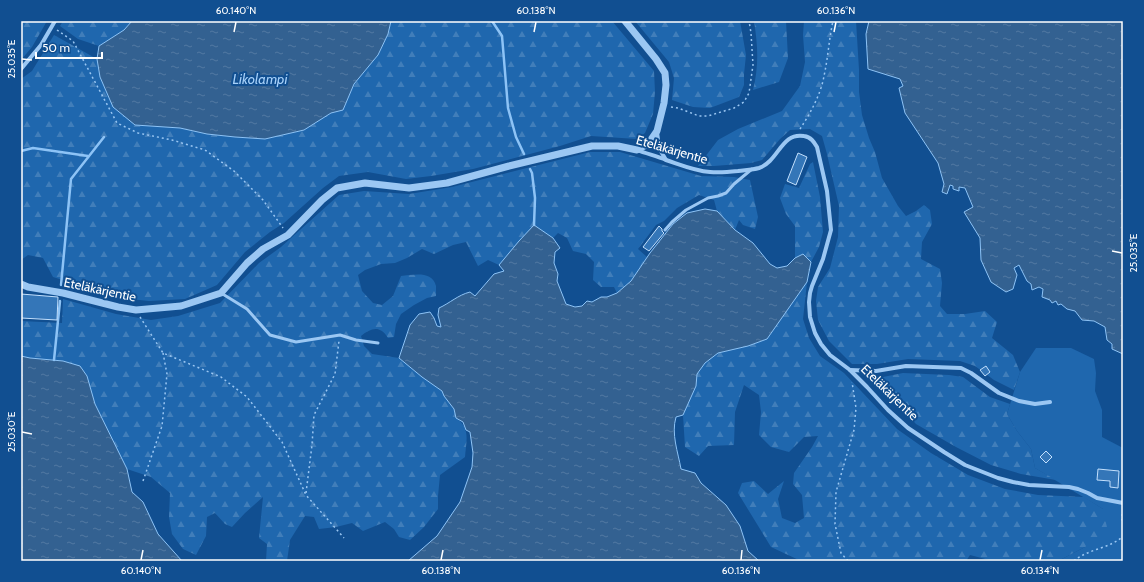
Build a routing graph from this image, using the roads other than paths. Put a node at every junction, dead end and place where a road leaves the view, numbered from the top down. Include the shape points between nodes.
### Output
1 (55, 21) edge
2 (625, 21) edge
3 (21, 69) edge
4 (657, 131) junction
5 (637, 150) junction
6 (666, 160) junction
7 (752, 169) junction
8 (665, 230) dead end
9 (21, 284) edge
10 (221, 293) junction
11 (378, 343) dead end
12 (850, 370) junction
13 (1050, 402) dead end
14 (1123, 504) edge

1 - 3 street via 41,45
2 - 4 street via 665,73 666,85
4 - 5 street via 648,144
4 - 6 street via 659,148
5 - 6 street, Eteläkärjentie
5 - 10 street, Eteläkärjentie via 618,146 592,146 447,183 409,188 365,183 337,188 288,235 263,249 247,263
6 - 7 street, Eteläkärjentie via 687,168 709,172
7 - 8 lane via 726,193 708,198 686,210
7 - 12 street, Eteläkärjentie via 764,166 795,135 808,137 817,147 827,191 831,230 810,294 810,317 821,344 830,355
9 - 10 street, Eteläkärjentie via 136,310 181,306
10 - 11 lane via 246,309 270,335 296,342 340,335
12 - 13 street via 876,371 906,366 961,368 999,393 1019,401 1035,404
12 - 14 street, Eteläkärjentie via 908,428 966,465 1013,482 1069,487 1097,498

